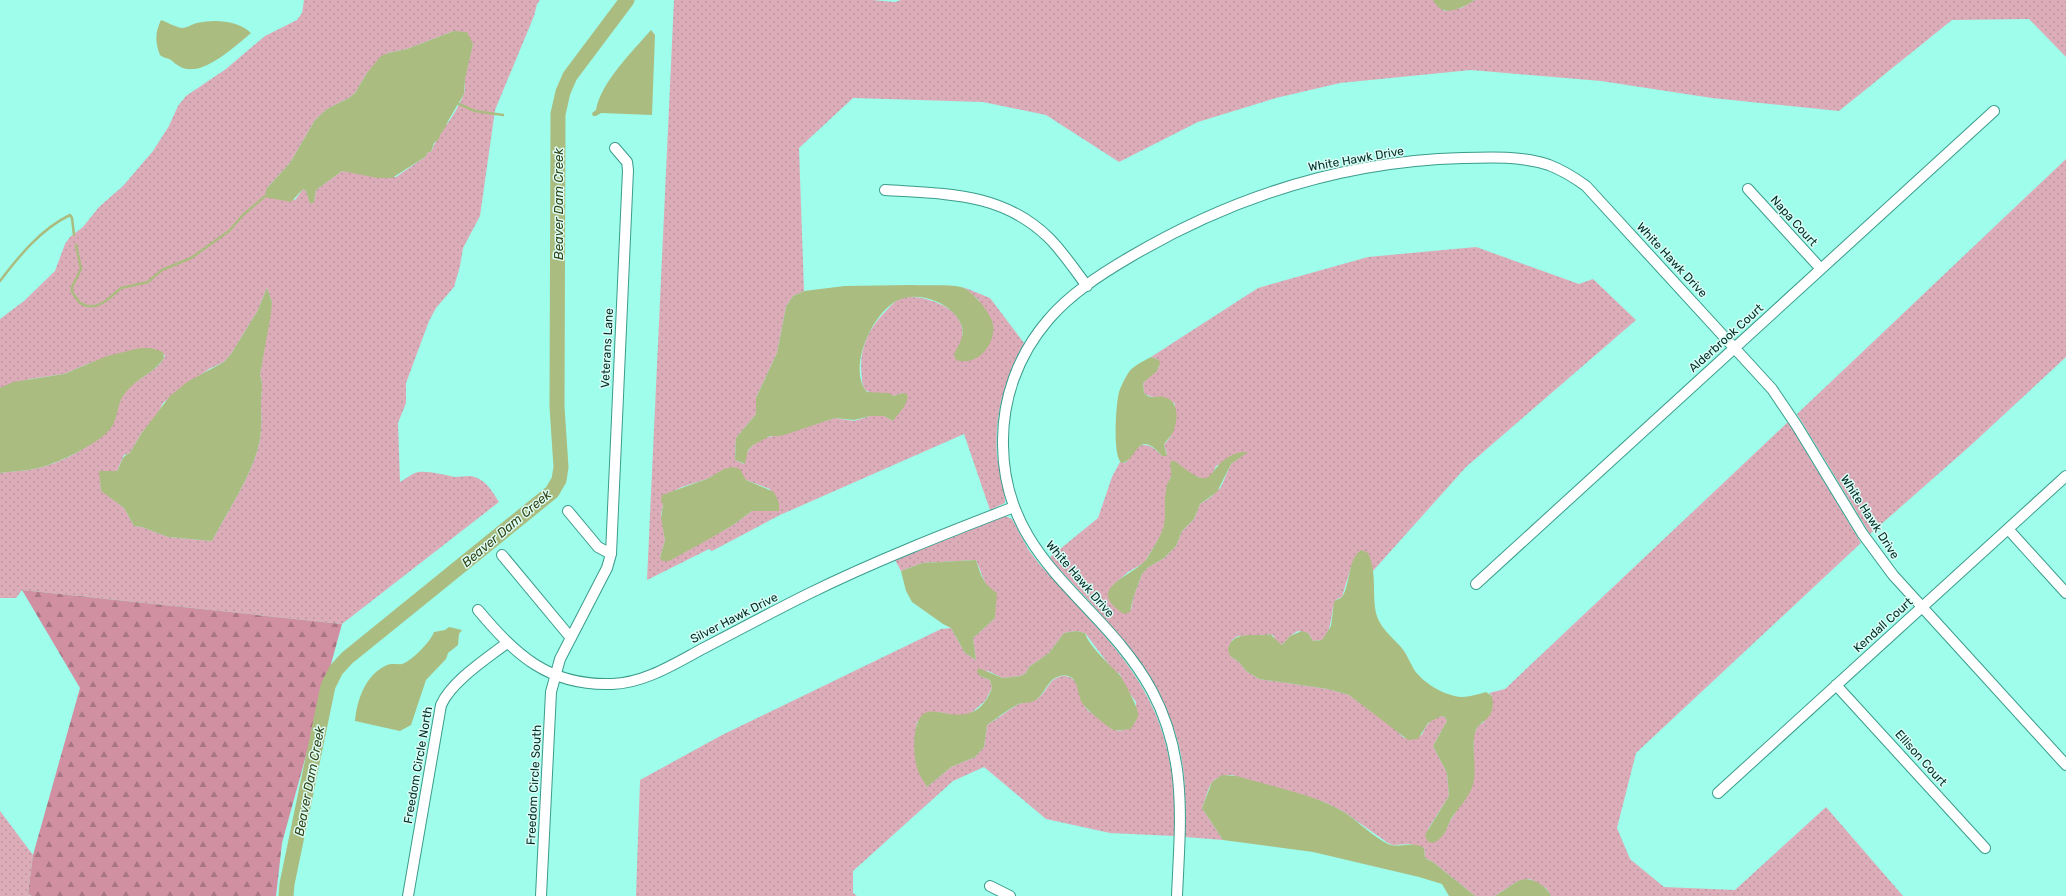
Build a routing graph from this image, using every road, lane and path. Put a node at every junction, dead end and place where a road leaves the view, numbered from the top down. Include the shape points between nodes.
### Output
1 (1994, 111) dead end
2 (615, 148) dead end
3 (1748, 189) dead end
4 (885, 190) dead end
5 (1821, 269) junction
6 (1086, 286) junction
7 (1735, 347) junction
8 (2066, 476) edge
9 (1014, 507) junction
10 (568, 511) dead end
11 (2008, 529) junction
12 (610, 554) junction
13 (502, 555) dead end
14 (1476, 584) dead end
15 (2066, 593) edge
16 (1922, 607) junction
17 (478, 610) dead end
18 (571, 638) junction
19 (506, 643) junction
20 (554, 675) junction
21 (1836, 685) junction
22 (2066, 765) edge
23 (1718, 794) dead end
24 (1985, 848) dead end
25 (990, 886) dead end
26 (408, 896) edge
27 (541, 896) edge
28 (1010, 896) edge
29 (1177, 896) edge

1 - 5 street, Alderbrook Court
2 - 12 street, Veterans Lane via 627,162 628,170
3 - 5 street, Napa Court
4 - 6 street via 959,194 1011,211 1037,227 1049,238
5 - 7 street, Alderbrook Court
6 - 7 street, White Hawk Drive via 1183,228 1251,198 1302,182 1349,171 1414,162 1455,158 1513,158 1548,165 1586,186
6 - 9 street, White Hawk Drive via 1059,308 1038,333 1018,367 1011,386 1003,423 1003,451 1007,483
7 - 14 street, Alderbrook Court
7 - 16 street, White Hawk Drive via 1776,395 1862,532 1893,575
8 - 11 street, Kendall Court
9 - 20 street, Silver Hawk Drive via 847,575 649,676 612,684 581,682
9 - 29 street, White Hawk Drive via 1034,547 1125,650 1142,674 1162,712 1174,749 1180,780
10 - 12 street via 598,547
11 - 15 street
11 - 16 street, Kendall Court
12 - 18 street, Veterans Lane via 607,568
13 - 18 street
16 - 21 street, Kendall Court
16 - 22 street, White Hawk Drive
17 - 19 street, Silver Hawk Drive
18 - 20 street, Veterans Lane
19 - 20 street, Silver Hawk Drive
19 - 26 street, Freedom Circle North via 457,683 441,705
20 - 27 street, Freedom Circle South
21 - 23 street, Kendall Court
21 - 24 street, Ellison Court
25 - 28 street

